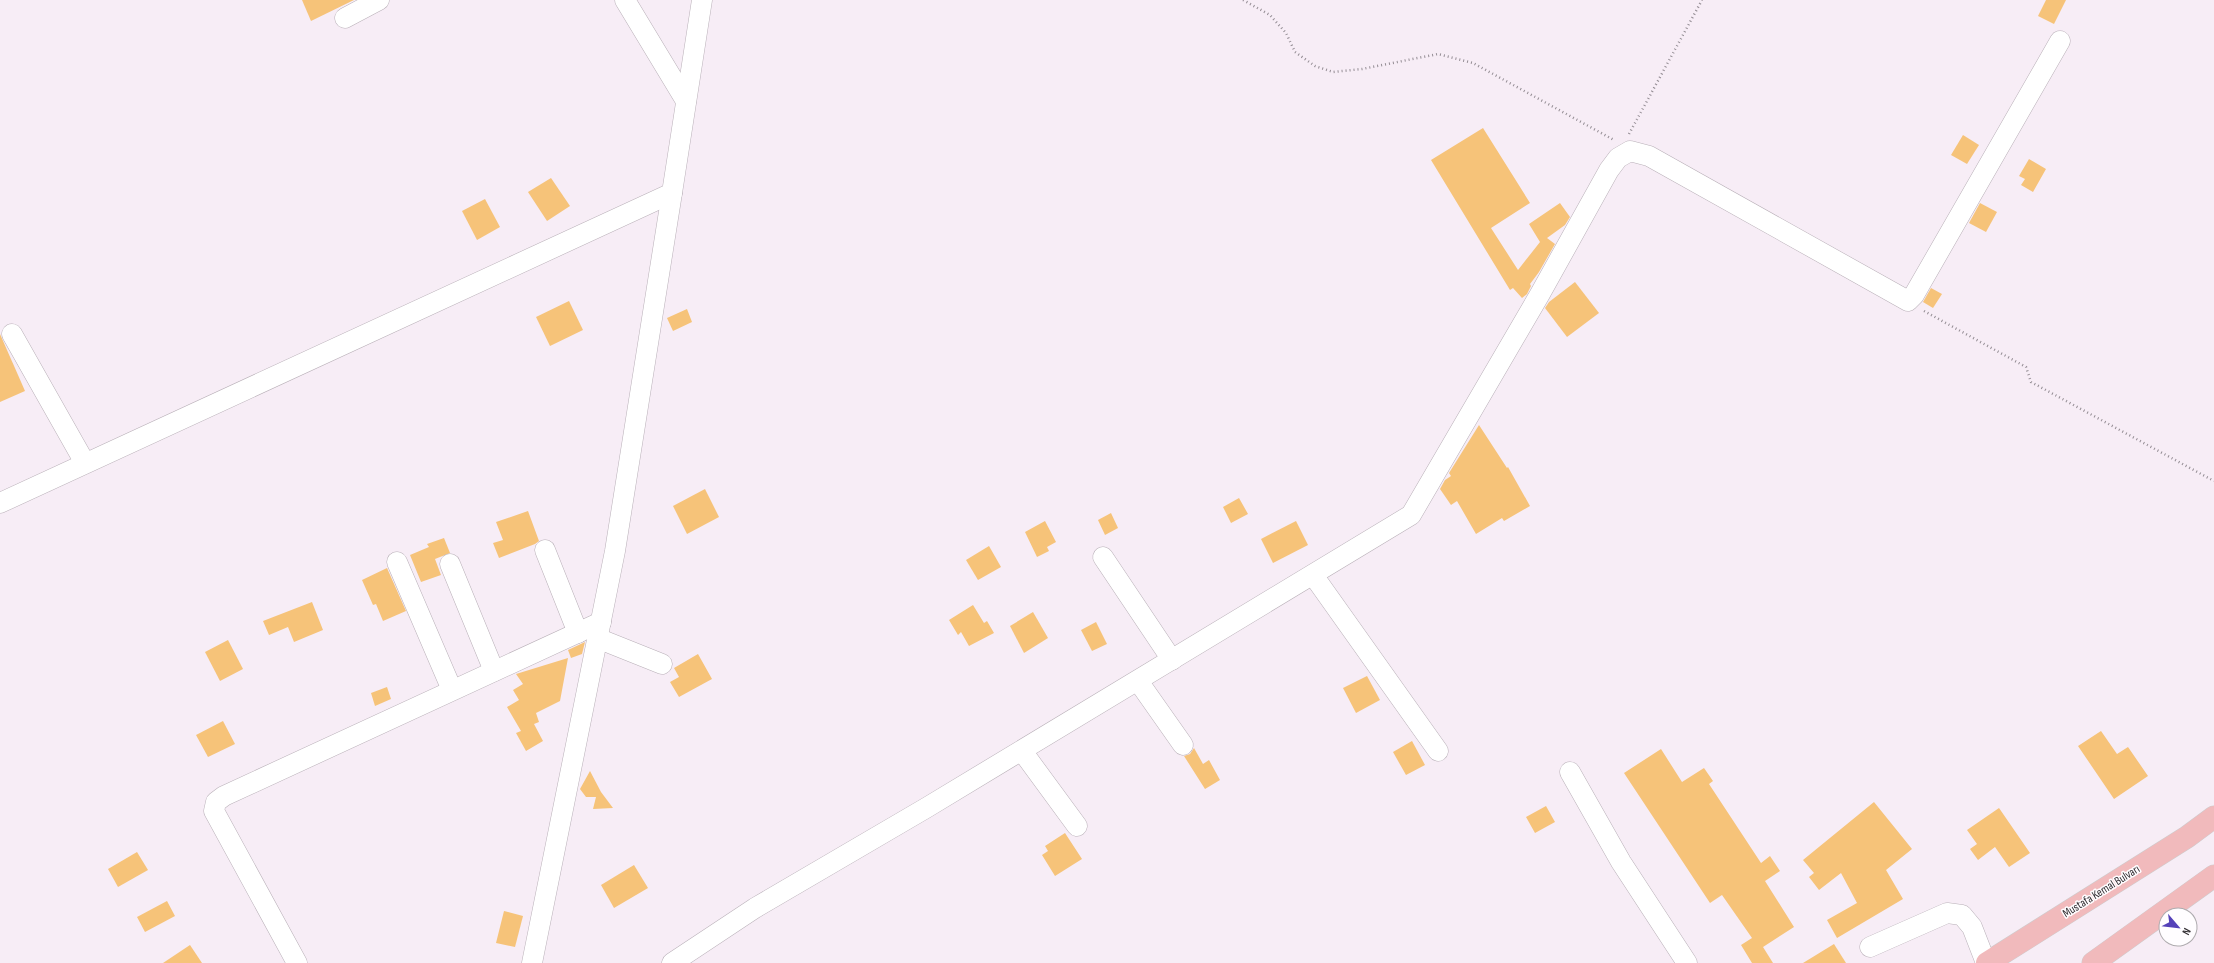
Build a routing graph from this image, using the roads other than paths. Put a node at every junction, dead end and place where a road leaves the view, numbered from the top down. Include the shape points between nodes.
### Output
1 (379, 0) edge
2 (625, 0) edge
3 (702, 0) edge
4 (345, 18) dead end
5 (2060, 41) dead end
6 (686, 101) junction
7 (672, 193) junction
8 (12, 334) dead end
9 (85, 463) junction
10 (0, 503) edge
11 (545, 550) dead end
12 (1103, 557) dead end
13 (397, 562) dead end
14 (450, 564) dead end
15 (1313, 575) junction
16 (599, 630) junction
17 (578, 633) junction
18 (1172, 660) junction
19 (662, 664) dead end
20 (494, 671) junction
21 (1138, 681) junction
22 (452, 690) junction
23 (1183, 745) dead end
24 (1022, 751) junction
25 (1438, 751) dead end
26 (1570, 772) dead end
27 (2214, 817) edge
28 (1077, 826) dead end
29 (2214, 876) edge
30 (1870, 947) dead end
31 (297, 963) edge
32 (532, 963) edge
33 (672, 963) edge
34 (1687, 963) edge
35 (1986, 963) edge
36 (2093, 963) edge

1 - 4 street
2 - 6 street
3 - 6 street
5 - 15 street via 1914,295 1908,301 1902,300 1649,156 1630,151 1618,158 1411,515
6 - 7 street
7 - 9 street
7 - 16 street via 615,551
8 - 9 street
9 - 10 street
11 - 17 street
12 - 18 street
13 - 22 street
14 - 20 street
15 - 18 street
15 - 25 street
16 - 17 street
16 - 19 street
16 - 32 street
17 - 20 street
18 - 21 street
20 - 22 street
21 - 23 street
21 - 24 street
22 - 31 street via 216,802 214,811
24 - 28 street
24 - 33 street via 755,908
26 - 34 street via 1621,862
27 - 35 highway, Mustafa Kemal Bulvarı via 2187,837
29 - 36 highway
30 - 35 street via 1948,913 1962,915 1972,927

